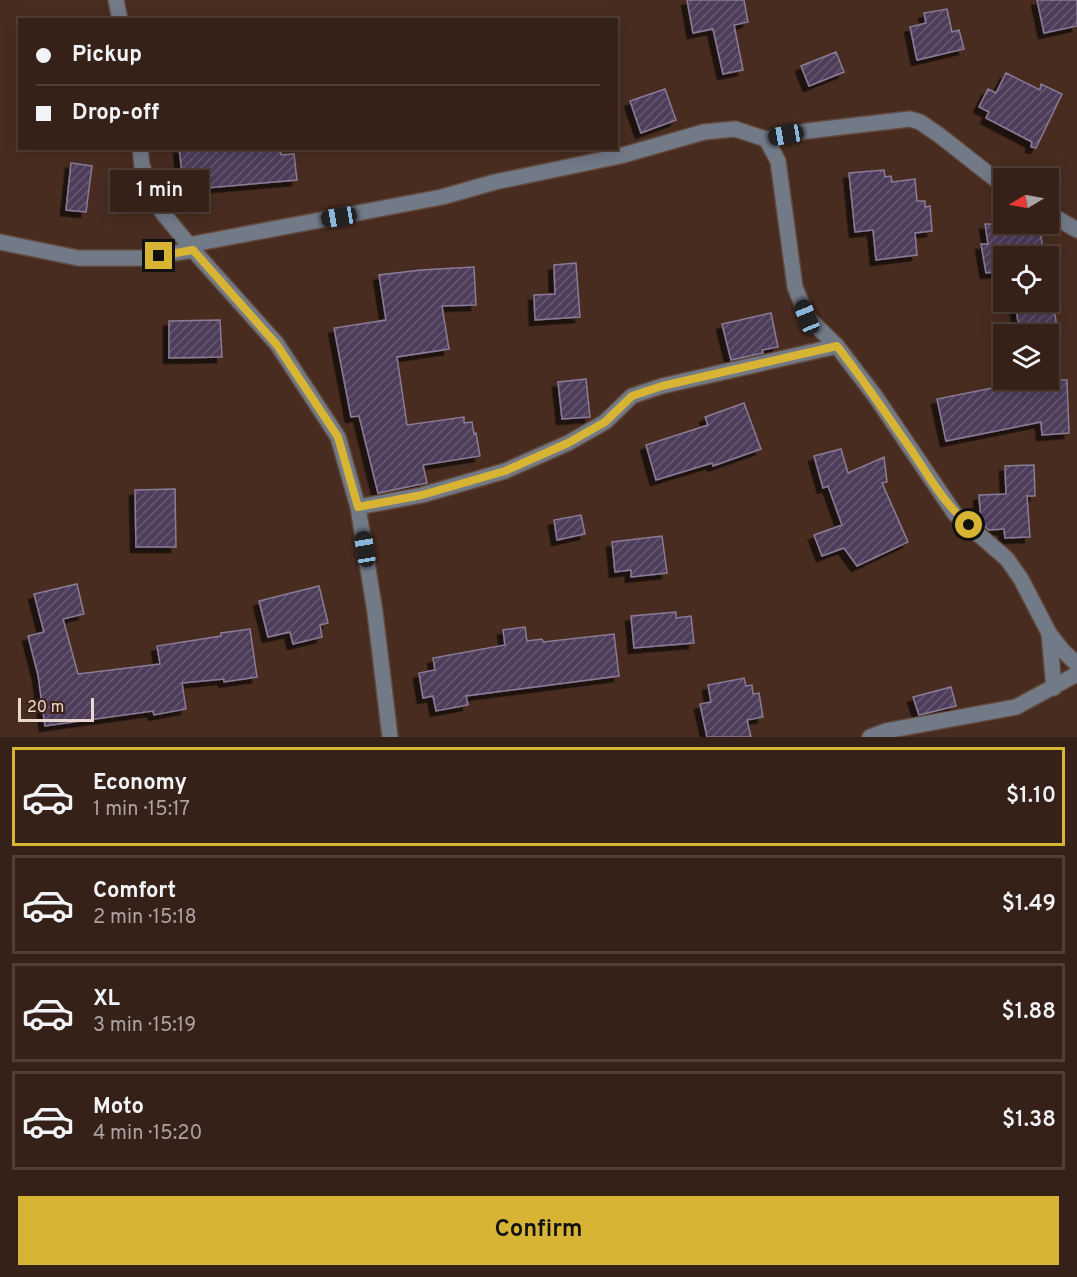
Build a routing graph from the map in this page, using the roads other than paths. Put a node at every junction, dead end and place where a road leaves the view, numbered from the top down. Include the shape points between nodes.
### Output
1 (116, 0) edge
2 (120, 18) edge
3 (766, 139) junction
4 (140, 150) edge
5 (993, 177) edge
6 (1059, 219) edge
7 (1077, 230) edge
8 (0, 242) edge
9 (190, 247) junction
10 (837, 346) junction
11 (358, 507) junction
12 (1049, 633) junction
13 (1077, 664) edge
14 (1077, 674) edge
15 (1054, 688) junction
16 (390, 737) edge
17 (870, 737) edge

1 - 2 street
3 - 5 street via 910,119 939,135
3 - 9 street via 735,129 704,132 620,156 442,197
3 - 10 street via 778,160 795,287 807,317
4 - 9 street via 142,166 162,212
6 - 7 street
8 - 9 street via 78,258 142,258
9 - 11 street via 277,345 338,437
10 - 11 street via 632,396 605,422 505,471 422,495
10 - 12 street via 955,514 1007,559
11 - 16 street
12 - 13 street
12 - 15 street
14 - 15 street
15 - 17 street via 1016,707

